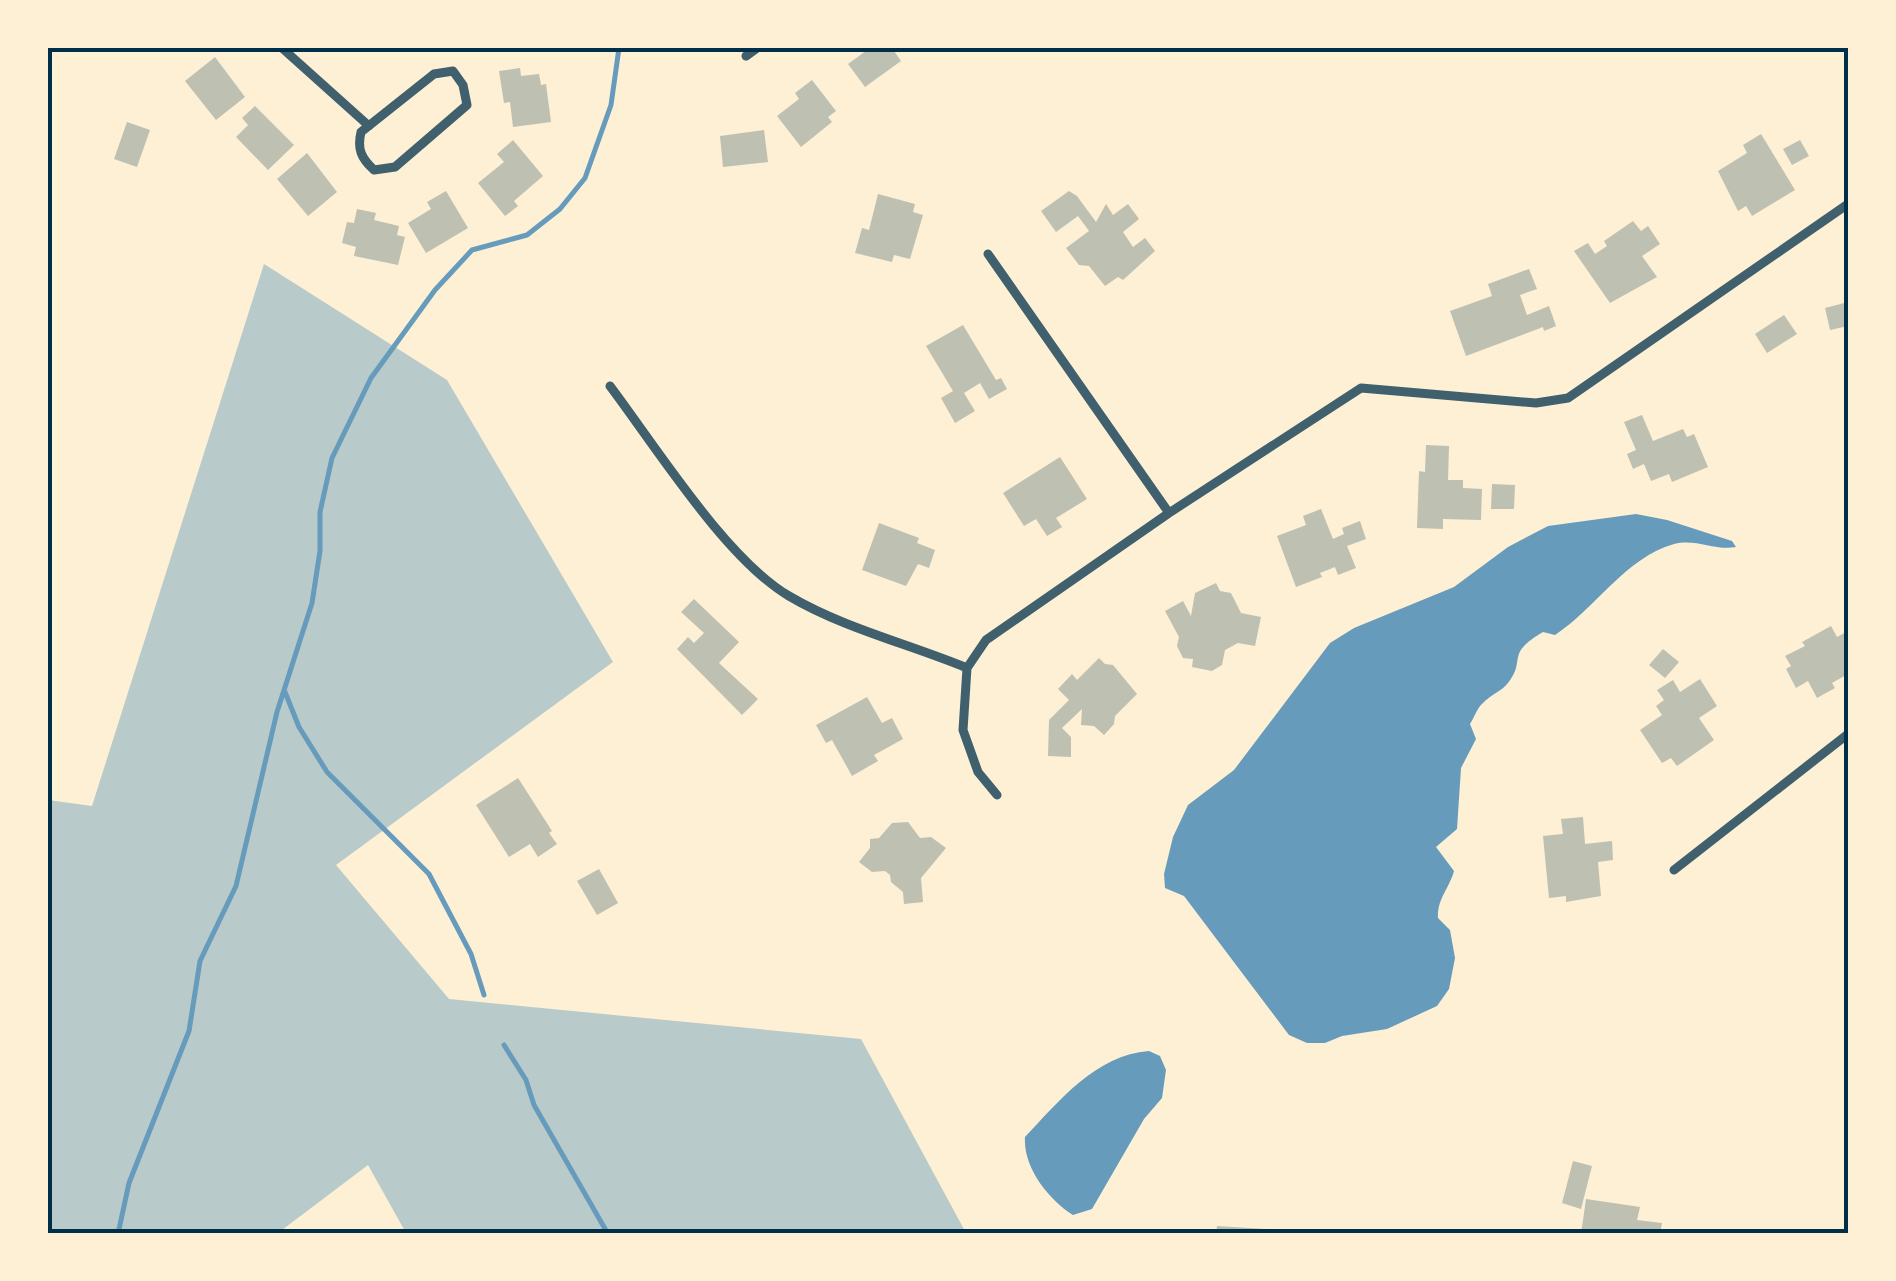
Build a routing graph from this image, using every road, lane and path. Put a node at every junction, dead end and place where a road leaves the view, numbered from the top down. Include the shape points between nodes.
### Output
1 (282, 48) edge
2 (757, 48) edge
3 (746, 56) dead end
4 (369, 126) junction
5 (1848, 204) edge
6 (988, 254) dead end
7 (610, 386) dead end
8 (1169, 512) junction
9 (967, 668) junction
10 (1848, 734) edge
11 (996, 795) dead end
12 (1674, 870) dead end

1 - 4 street
2 - 3 street
4 - 4 street via 358,145 363,161 374,170 395,167 467,105 463,85 454,71 434,74
5 - 8 street via 1568,398 1536,403 1361,388
6 - 8 street
7 - 9 street via 755,570 789,596
8 - 9 street via 986,640
9 - 11 street via 963,730 978,772
10 - 12 street

